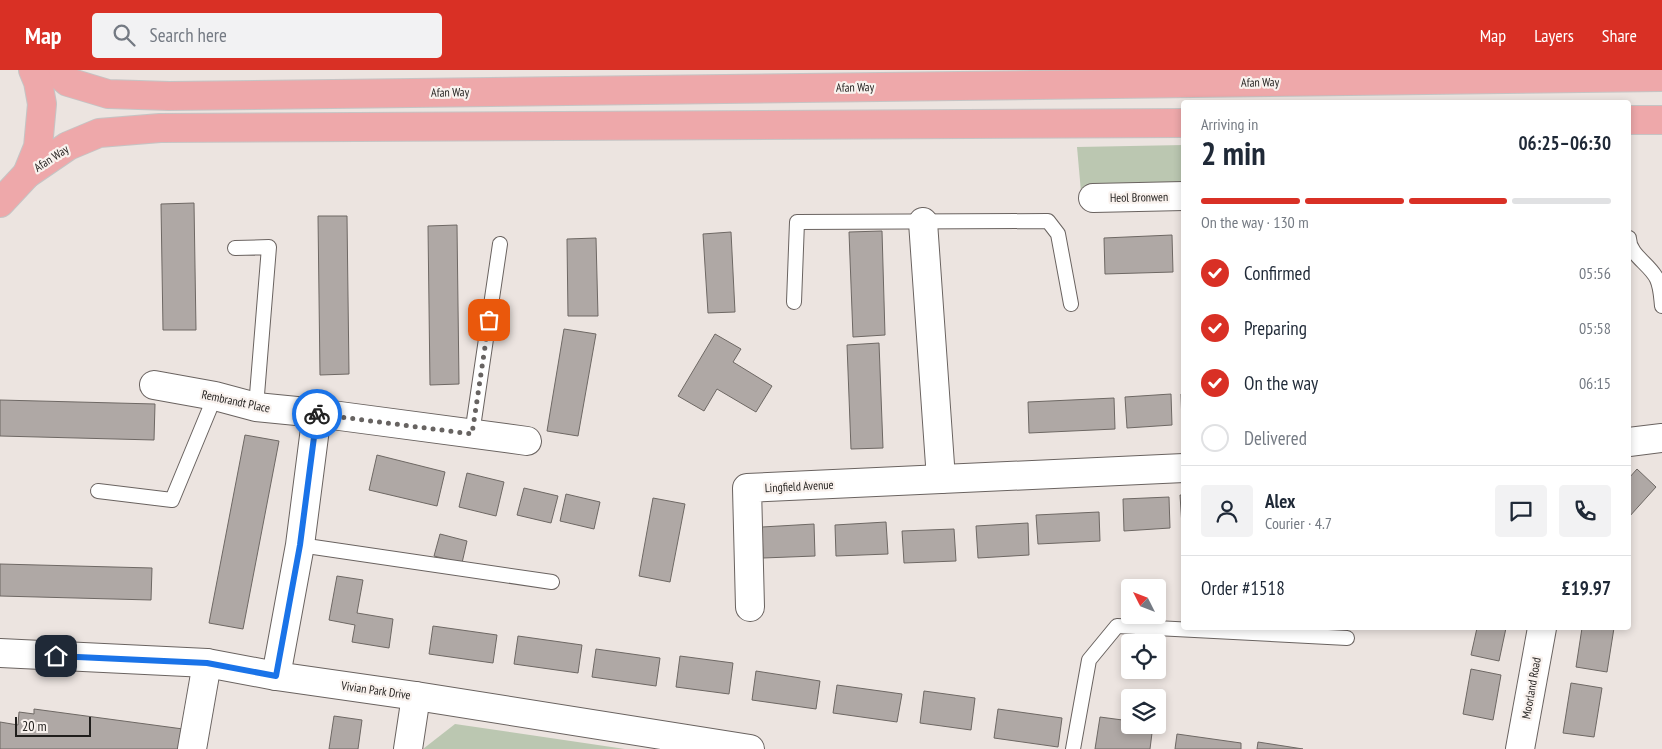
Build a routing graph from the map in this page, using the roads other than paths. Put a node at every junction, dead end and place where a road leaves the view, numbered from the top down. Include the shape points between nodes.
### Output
1 (33, 70) edge
2 (54, 70) edge
3 (1662, 77) edge
4 (1631, 120) edge
5 (1662, 120) edge
6 (1181, 122) edge
7 (27, 174) junction
8 (1181, 196) edge
9 (1093, 198) dead end
10 (0, 203) edge
11 (923, 222) junction
12 (500, 244) dead end
13 (1631, 247) edge
14 (235, 248) dead end
15 (794, 302) dead end
16 (1071, 304) dead end
17 (1662, 306) edge
18 (154, 385) dead end
19 (215, 396) junction
20 (256, 407) junction
21 (317, 414) junction
22 (472, 434) junction
23 (1662, 438) edge
24 (527, 441) dead end
25 (1631, 442) edge
26 (1181, 468) edge
27 (941, 479) junction
28 (98, 491) dead end
29 (300, 545) junction
30 (552, 582) dead end
31 (750, 607) dead end
32 (1181, 629) edge
33 (1194, 630) edge
34 (1542, 630) edge
35 (1347, 638) dead end
36 (0, 654) edge
37 (207, 663) junction
38 (276, 676) junction
39 (416, 696) junction
40 (192, 749) edge
41 (408, 749) edge
42 (750, 749) edge
43 (1073, 749) edge
44 (1520, 749) edge

1 - 7 main road via 42,104 38,147
2 - 3 main road, Afan Way via 68,82 108,94 169,96
4 - 5 main road
6 - 7 main road, Afan Way via 160,128 99,133 68,146
7 - 10 main road
8 - 9 street, Heol Bronwen
11 - 15 lane via 797,222
11 - 16 lane via 1048,222 1058,234
11 - 27 street
12 - 22 lane
13 - 17 lane via 1657,279
14 - 20 lane via 268,247
18 - 19 street, Rembrandt Place
19 - 20 street, Rembrandt Place
19 - 28 lane via 172,500
20 - 21 street, Rembrandt Place
21 - 22 street, Rembrandt Place
21 - 29 street
22 - 24 street, Rembrandt Place
23 - 25 street
26 - 27 street, Lingfield Avenue
27 - 31 street, Lingfield Avenue via 747,488
29 - 30 lane
29 - 38 street
32 - 43 lane via 1117,626 1089,660
33 - 35 lane
34 - 44 street, Moorland Road
36 - 37 street, Vivian Park Drive
37 - 38 street, Vivian Park Drive
37 - 40 street
38 - 39 street, Vivian Park Drive
39 - 41 street
39 - 42 street, Vivian Park Drive

